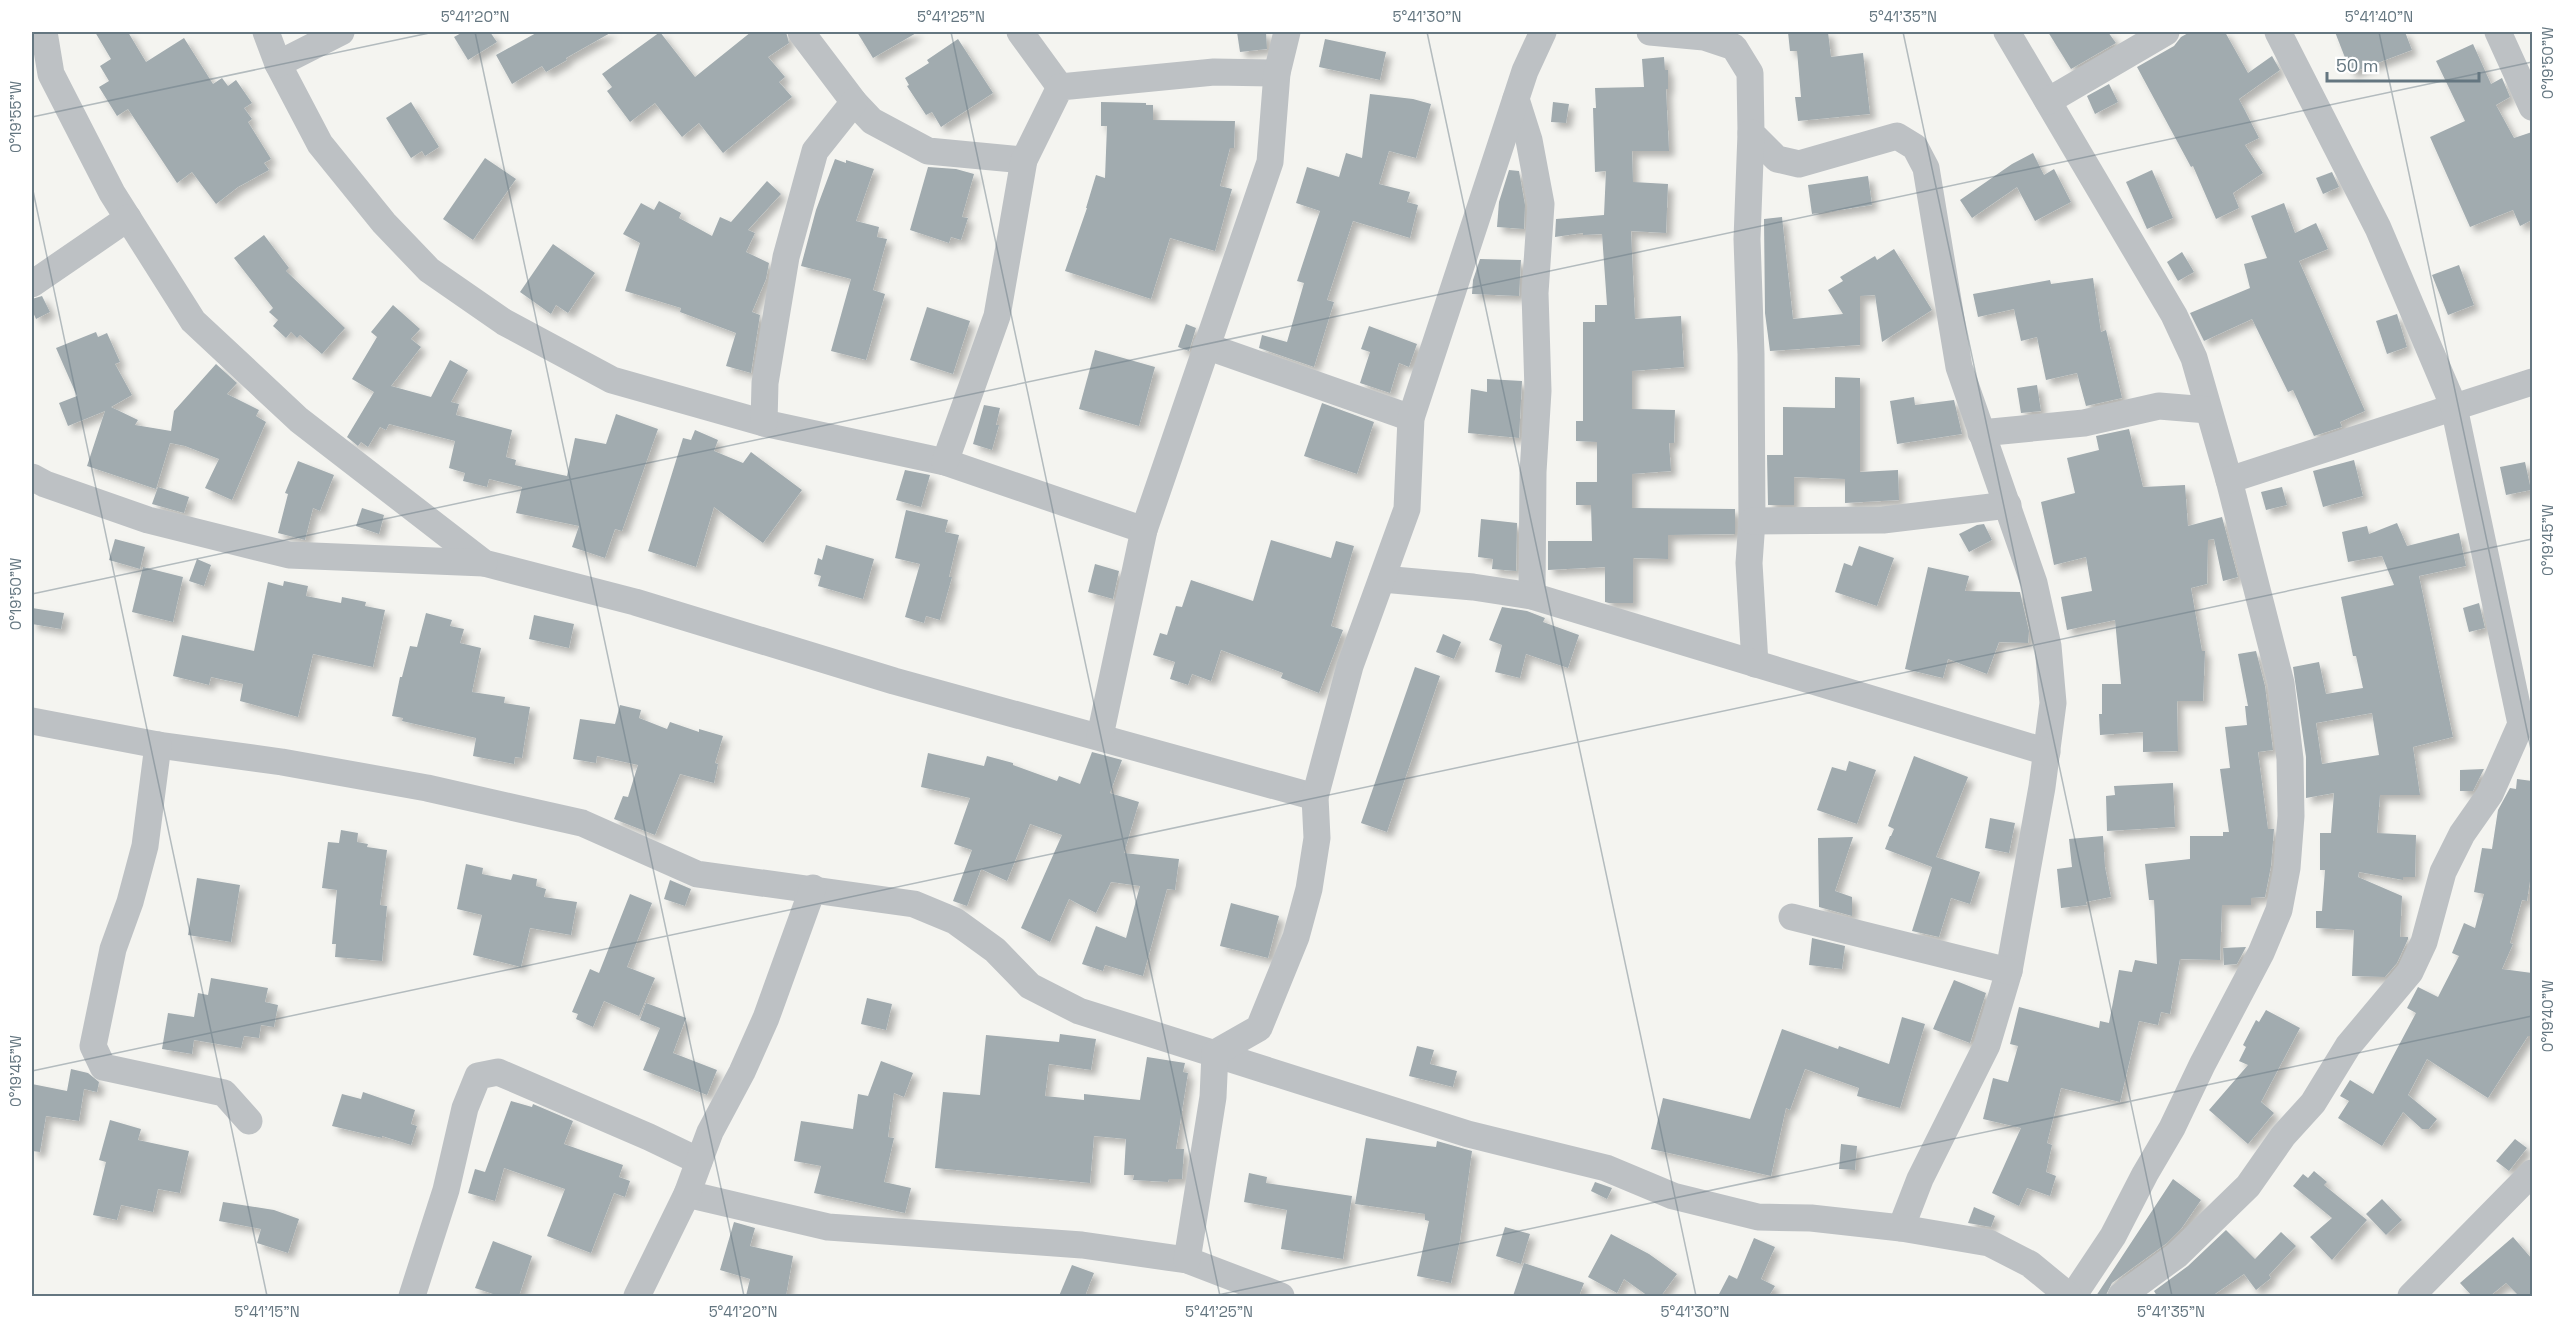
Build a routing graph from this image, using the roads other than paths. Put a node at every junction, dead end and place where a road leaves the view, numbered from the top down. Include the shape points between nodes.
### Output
1 (45, 32) edge
2 (266, 32) edge
3 (341, 32) edge
4 (801, 32) edge
5 (1020, 32) edge
6 (1287, 32) edge
7 (1543, 32) edge
8 (1650, 32) edge
9 (2007, 32) edge
10 (2166, 32) edge
11 (2278, 32) edge
12 (2498, 32) edge
13 (278, 63) junction
14 (1277, 73) junction
15 (1060, 87) junction
16 (1516, 99) junction
17 (2048, 101) junction
18 (854, 102) junction
19 (2532, 107) edge
20 (1751, 133) junction
21 (1024, 160) junction
22 (128, 218) junction
23 (32, 284) edge
24 (1206, 346) junction
25 (2532, 382) edge
26 (2454, 407) junction
27 (2208, 410) junction
28 (1411, 418) junction
29 (764, 423) junction
30 (1982, 433) junction
31 (945, 462) junction
32 (32, 477) edge
33 (2229, 480) junction
34 (2008, 505) junction
35 (1752, 521) junction
36 (1144, 530) junction
37 (484, 563) junction
38 (1382, 579) junction
39 (1532, 596) junction
40 (1755, 664) junction
41 (32, 721) edge
42 (1100, 736) junction
43 (158, 746) junction
44 (2047, 752) junction
45 (1315, 796) junction
46 (813, 888) junction
47 (1792, 917) dead end
48 (2009, 971) junction
49 (1215, 1053) junction
50 (249, 1121) dead end
51 (699, 1161) junction
52 (2532, 1173) edge
53 (687, 1194) junction
54 (1901, 1227) junction
55 (1187, 1260) junction
56 (412, 1296) edge
57 (637, 1296) edge
58 (1281, 1296) edge
59 (2069, 1296) edge
60 (2073, 1296) edge
61 (2121, 1296) edge
62 (2410, 1296) edge

1 - 22 street via 51,74
2 - 13 street
3 - 13 street
4 - 18 street
5 - 15 street
6 - 14 street
7 - 16 street
8 - 20 street via 1704,37 1734,47 1750,73
9 - 17 street
10 - 17 street
11 - 26 street via 2378,228
12 - 19 street
13 - 29 street via 320,144 384,223 429,270 504,322 612,380
14 - 15 street via 1214,72
14 - 24 street via 1270,162
15 - 21 street
16 - 28 street
16 - 39 street via 1529,140 1541,204 1534,293 1538,391
17 - 27 street via 2174,315 2193,358
18 - 21 street via 872,121 928,151
18 - 29 street via 815,151 786,257 765,383
20 - 30 street via 1777,159 1799,164 1897,136 1915,147 1926,168 1959,367
20 - 35 street via 1747,239
21 - 31 street via 997,316
22 - 23 street
22 - 37 street via 193,321 299,420
24 - 28 street
24 - 36 street
25 - 26 street
26 - 33 street
26 - 61 street via 2521,724 2490,794 2462,834 2443,872 2424,942 2410,972 2348,1046 2313,1103 2283,1136 2248,1186 2177,1255
27 - 30 street via 2159,406 2084,423
27 - 33 street
28 - 38 street via 1407,509
29 - 31 street
30 - 34 street
31 - 36 street
32 - 37 street via 148,520 289,555
33 - 60 street via 2282,683 2291,816 2279,910 2172,1128 2113,1236
34 - 35 street via 1883,520
34 - 44 street via 2034,583 2048,646 2053,703
35 - 40 street via 1749,562
36 - 42 street
37 - 42 street via 635,602 894,681
38 - 39 street
38 - 45 street via 1350,666
39 - 40 street
40 - 44 street
41 - 43 street
42 - 45 street
43 - 46 street via 282,762 427,788 582,823 697,874
43 - 50 street via 145,846 113,949 93,1046 103,1066 224,1093
44 - 48 street
45 - 49 street via 1317,838 1296,937 1259,1028
46 - 49 street via 914,904 955,921 995,951 1030,986 1079,1011
46 - 51 street via 766,1018
47 - 48 street
48 - 54 street via 1987,1044 1920,1179
49 - 54 street via 1468,1134 1606,1168 1673,1196 1758,1217
49 - 55 street via 1213,1097
51 - 53 street
51 - 56 street via 498,1072 478,1076 465,1108 446,1190
52 - 62 street
53 - 55 street via 828,1227 1082,1245
53 - 57 street
54 - 59 street via 1989,1243 2030,1264
55 - 58 street

